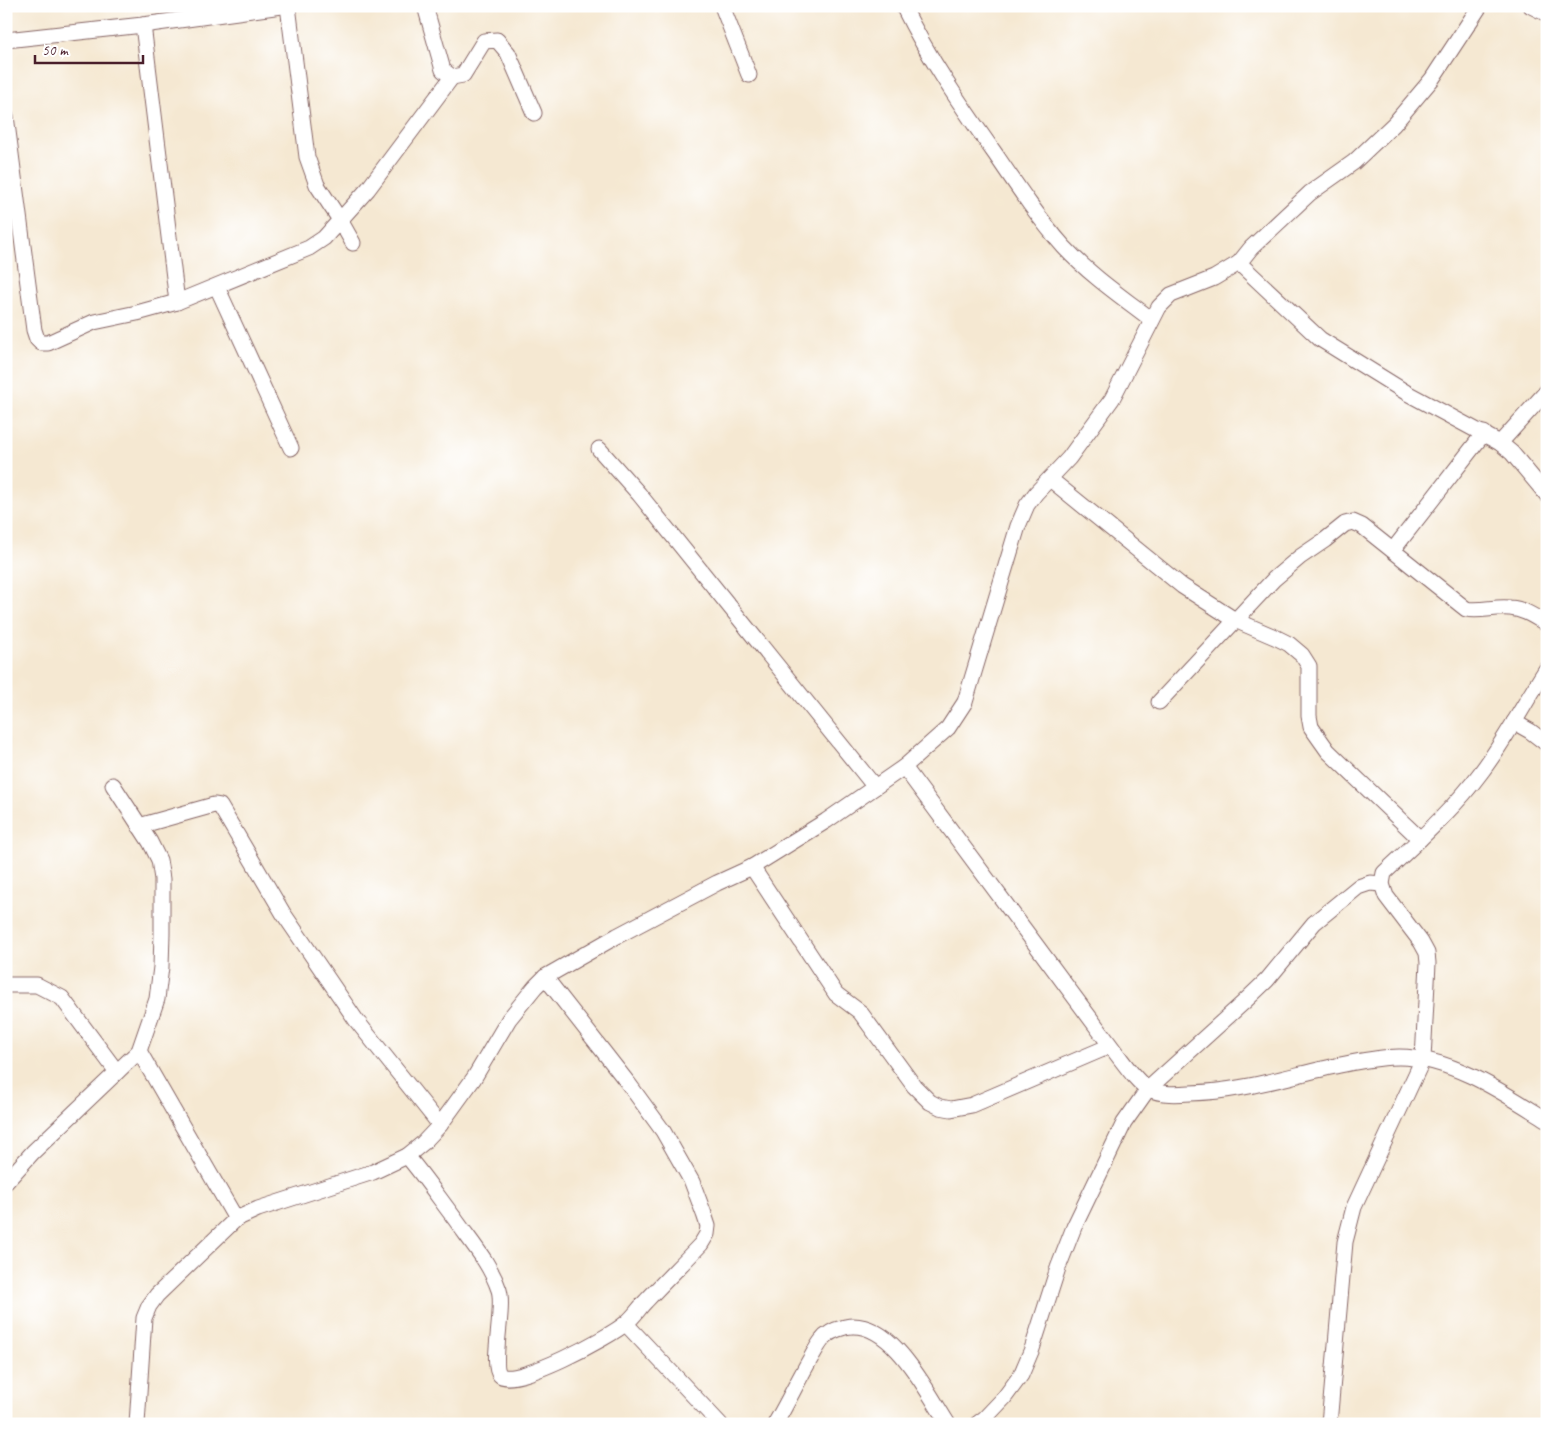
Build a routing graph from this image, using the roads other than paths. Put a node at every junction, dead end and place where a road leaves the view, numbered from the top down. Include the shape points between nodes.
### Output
1 (282, 6) edge
2 (288, 6) edge
3 (426, 6) edge
4 (722, 6) edge
5 (903, 6) edge
6 (1480, 6) edge
7 (1532, 6) edge
8 (1547, 14) edge
9 (144, 25) junction
10 (6, 40) edge
11 (749, 75) dead end
12 (452, 77) junction
13 (534, 113) dead end
14 (6, 116) edge
15 (340, 220) junction
16 (353, 244) dead end
17 (1239, 263) junction
18 (217, 287) junction
19 (177, 302) junction
20 (1152, 320) junction
21 (1547, 391) edge
22 (1484, 433) junction
23 (1500, 443) junction
24 (291, 448) dead end
25 (599, 449) dead end
26 (1050, 479) junction
27 (1547, 495) edge
28 (1392, 550) junction
29 (1235, 620) junction
30 (1547, 624) edge
31 (1547, 668) edge
32 (1159, 702) dead end
33 (1514, 722) junction
34 (1547, 744) edge
35 (904, 767) junction
36 (113, 785) dead end
37 (875, 787) junction
38 (139, 826) junction
39 (1420, 839) junction
40 (752, 866) junction
41 (1382, 884) junction
42 (545, 977) junction
43 (6, 985) edge
44 (1110, 1046) junction
45 (139, 1051) junction
46 (1423, 1059) junction
47 (117, 1072) junction
48 (1148, 1089) junction
49 (1547, 1120) edge
50 (440, 1125) junction
51 (407, 1156) junction
52 (6, 1182) edge
53 (236, 1220) junction
54 (626, 1324) junction
55 (137, 1424) edge
56 (720, 1424) edge
57 (775, 1424) edge
58 (948, 1424) edge
59 (976, 1424) edge
60 (1329, 1424) edge

1 - 9 street
2 - 15 street via 307,157 317,186
3 - 12 street via 443,70
4 - 11 street
5 - 20 street via 956,98 1059,240 1097,278
6 - 17 street via 1432,79 1394,124 1354,162 1310,193
7 - 8 street
9 - 10 street
9 - 19 street
12 - 13 street via 463,74 484,41 496,40 508,53
12 - 15 street via 392,158
14 - 19 street via 37,339 48,343 94,322
15 - 16 street
15 - 18 street via 324,238 309,248
17 - 20 street via 1214,278 1171,295
17 - 22 street via 1320,339 1407,392
18 - 19 street
18 - 24 street
20 - 26 street via 1112,399
21 - 23 street
22 - 23 street
22 - 28 street
23 - 27 street
25 - 37 street via 639,494
26 - 29 street via 1182,586
26 - 35 street via 1027,505 1018,526 965,702 948,728
28 - 29 street via 1362,526 1353,522 1345,524 1274,579
28 - 30 street via 1466,609 1509,607
29 - 32 street
29 - 39 street via 1289,644 1302,655 1309,666 1309,716 1318,739
31 - 33 street
33 - 34 street
33 - 39 street via 1465,793
35 - 37 street
35 - 44 street
36 - 38 street
37 - 40 street
38 - 45 street via 159,860 162,933 157,999
38 - 50 street via 220,806 283,913 356,1020
39 - 41 street via 1384,873
40 - 42 street
40 - 44 street via 836,994 860,1012 914,1086 930,1102 950,1109 972,1104
41 - 46 street via 1386,896 1427,953
41 - 48 street via 1358,887 1314,923 1267,980
42 - 50 street via 509,1019 474,1078
42 - 54 street via 663,1131 692,1182 708,1226 708,1234 701,1244
43 - 47 street via 37,986 62,998
44 - 48 street
45 - 47 street
45 - 53 street
46 - 48 street via 1398,1056 1367,1060 1208,1093 1171,1094
46 - 49 street via 1467,1074
46 - 60 street via 1354,1207 1345,1242
47 - 52 street
48 - 59 street via 1124,1123 1074,1227 1021,1375 1004,1398
50 - 51 street
51 - 53 street via 373,1172 258,1209
51 - 54 street via 492,1272 500,1292 497,1365 498,1374 503,1378 541,1369
53 - 55 street via 176,1275 149,1306 144,1318
54 - 56 street
57 - 58 street via 822,1339 837,1329 852,1325 867,1328 893,1346 910,1365

